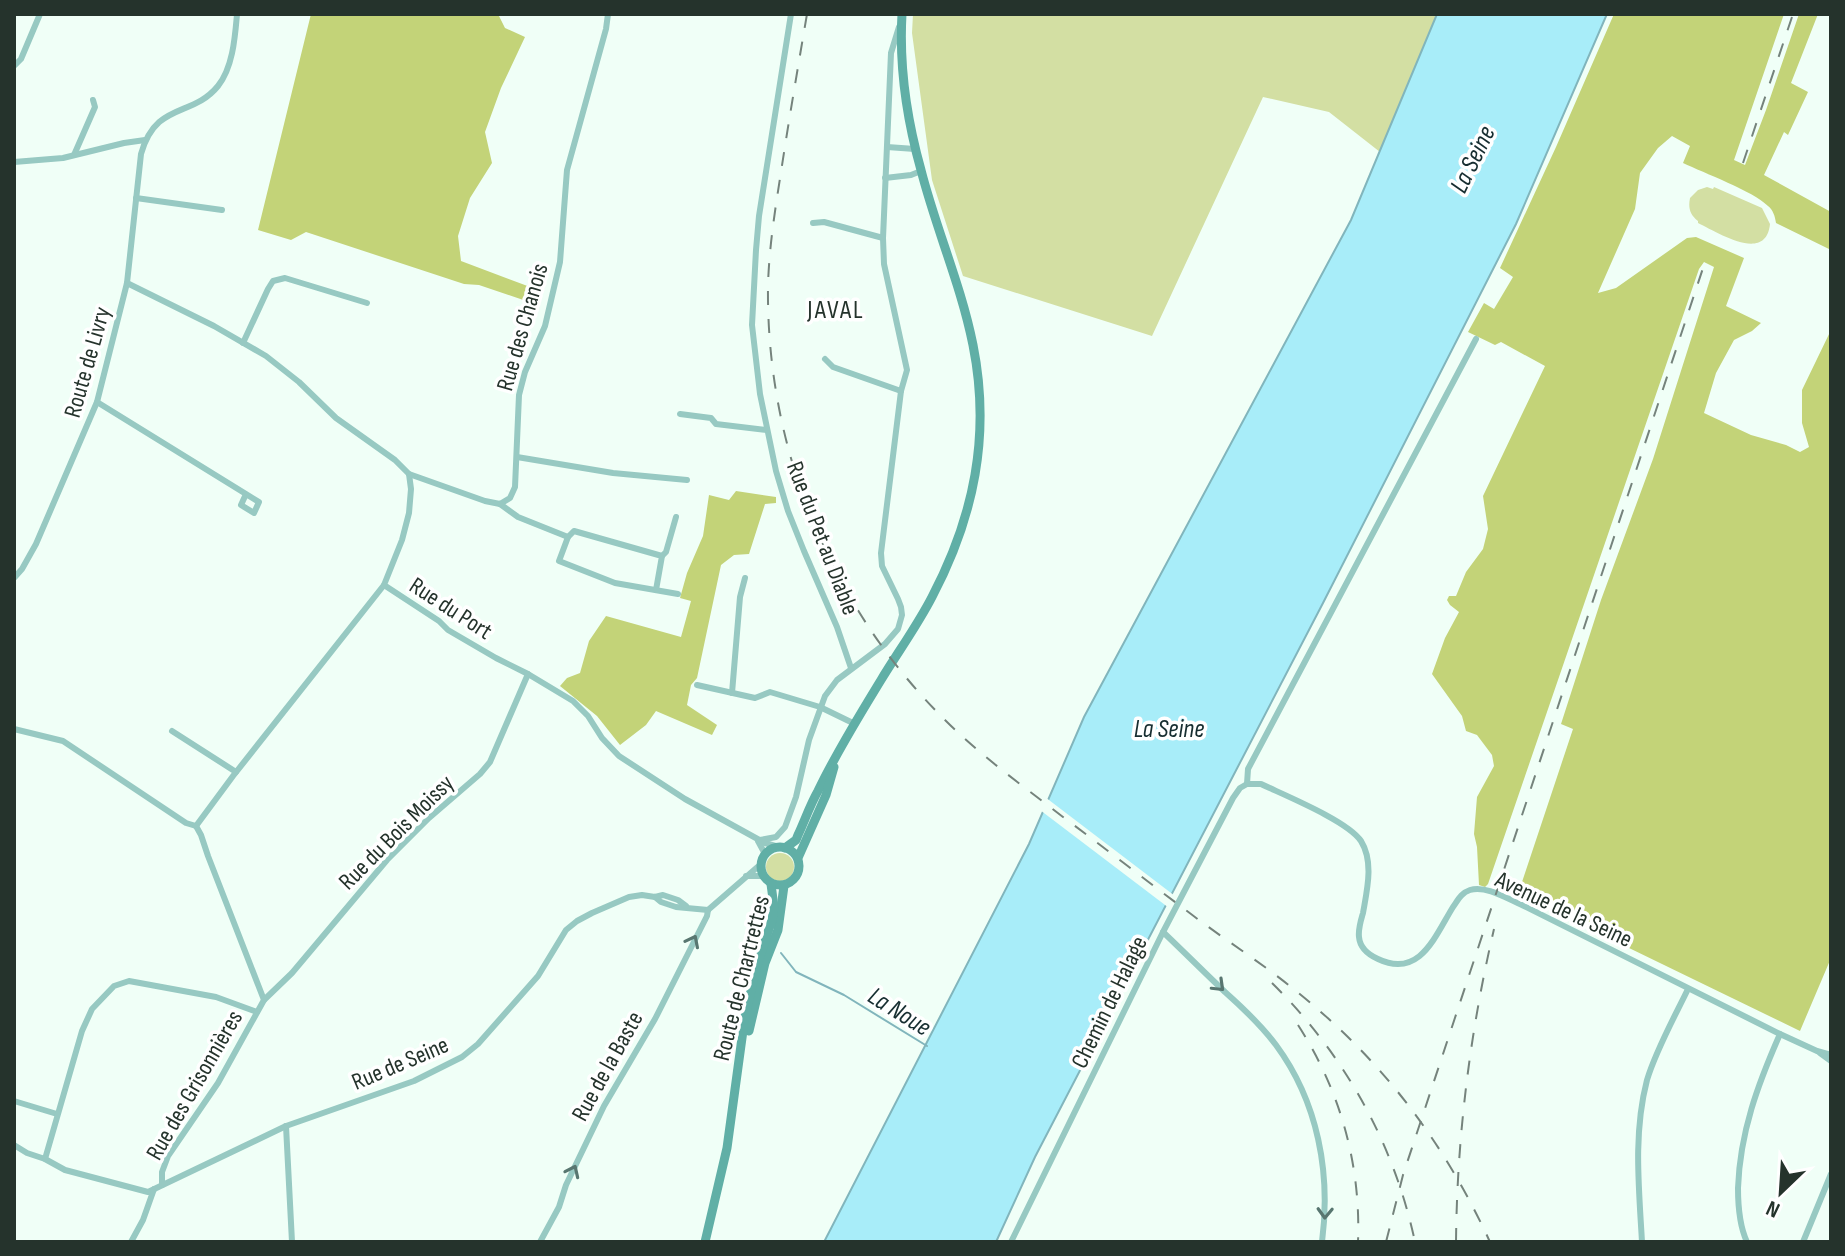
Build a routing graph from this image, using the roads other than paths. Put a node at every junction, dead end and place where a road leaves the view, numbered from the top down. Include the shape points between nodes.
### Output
1 (40, 14) edge
2 (237, 14) edge
3 (608, 14) edge
4 (791, 14) edge
5 (902, 17) edge
6 (14, 66) edge
7 (93, 100) dead end
8 (145, 140) junction
9 (887, 147) junction
10 (915, 149) junction
11 (74, 155) junction
12 (14, 162) edge
13 (921, 171) junction
14 (885, 178) junction
15 (136, 198) junction
16 (222, 210) dead end
17 (813, 223) dead end
18 (883, 238) junction
19 (127, 283) junction
20 (367, 303) dead end
21 (1476, 339) dead end
22 (243, 343) junction
23 (825, 359) dead end
24 (901, 391) junction
25 (97, 402) junction
26 (680, 414) dead end
27 (767, 430) junction
28 (517, 457) junction
29 (409, 474) junction
30 (687, 480) dead end
31 (246, 494) dead end
32 (500, 504) junction
33 (676, 517) dead end
34 (568, 537) junction
35 (662, 556) junction
36 (14, 578) edge
37 (745, 578) dead end
38 (384, 585) junction
39 (656, 590) junction
40 (678, 594) dead end
41 (851, 668) junction
42 (528, 674) junction
43 (697, 685) dead end
44 (732, 693) junction
45 (820, 707) junction
46 (855, 724) junction
47 (14, 729) edge
48 (172, 731) dead end
49 (836, 759) junction
50 (236, 772) junction
51 (1247, 784) junction
52 (196, 826) junction
53 (758, 839) junction
54 (782, 847) junction
55 (798, 858) junction
56 (763, 859) junction
57 (746, 876) junction
58 (767, 880) junction
59 (784, 886) junction
60 (708, 910) junction
61 (1163, 932) junction
62 (1688, 989) junction
63 (264, 1000) junction
64 (257, 1012) junction
65 (1780, 1034) junction
66 (1817, 1051) junction
67 (1831, 1055) edge
68 (1831, 1061) edge
69 (737, 1081) junction
70 (14, 1101) edge
71 (57, 1114) junction
72 (286, 1126) junction
73 (14, 1145) edge
74 (45, 1159) junction
75 (1831, 1174) edge
76 (162, 1185) junction
77 (154, 1189) junction
78 (131, 1242) edge
79 (292, 1242) edge
80 (540, 1242) edge
81 (705, 1242) edge
82 (1011, 1242) edge
83 (1322, 1242) edge
84 (1642, 1242) edge
85 (1747, 1242) edge
86 (1803, 1242) edge

1 - 6 street
2 - 8 street via 235,39 219,85 156,124
3 - 28 street, Rue des Chanois via 567,170 560,262 545,326 519,395
4 - 27 street, Rue du Pet au Diable via 759,216 752,325
5 - 9 street via 891,53
5 - 10 main road via 901,53
7 - 11 street via 95,107
8 - 11 street
8 - 15 street, Route de Livry
9 - 10 street
9 - 14 street
10 - 13 main road
11 - 12 street
13 - 14 street
13 - 46 main road via 973,348 979,458 968,508 932,596
14 - 18 street
15 - 16 street
15 - 19 street, Route de Livry
17 - 18 street
18 - 24 street via 907,370
19 - 22 street
19 - 25 street, Route de Livry
20 - 22 street via 285,278 273,281
21 - 51 street, Chemin de Halage via 1248,769
22 - 29 street via 299,382
23 - 24 street via 833,367
24 - 41 street via 881,553 901,622 890,640
25 - 31 street
25 - 36 street, Route de Livry via 36,544
26 - 27 street
27 - 41 street, Rue du Pet au Diable via 788,511
28 - 30 street
28 - 32 street, Rue des Chanois via 515,487
29 - 32 street
29 - 38 street, Rue du Port via 409,513
32 - 34 street
33 - 35 street
34 - 35 street via 574,531
34 - 39 street via 559,561 615,583
35 - 39 street
37 - 44 street
38 - 42 street, Rue du Port via 448,630
38 - 50 street
39 - 40 street
41 - 45 street
42 - 53 street, Rue du Port via 573,701 619,756
42 - 63 street, Rue du Bois Moissy via 490,762 387,860
43 - 44 street
44 - 45 street via 755,698 770,692
45 - 46 street
45 - 53 street via 785,827 776,837
46 - 49 main road
47 - 52 street via 63,741
48 - 50 street
49 - 54 main road via 796,840
49 - 55 main road
50 - 52 street
51 - 61 street, Chemin de Halage via 1233,798
51 - 62 street, Avenue de la Seine via 1261,784 1333,819 1362,842 1369,872 1359,938 1362,947 1380,960 1416,960 1459,897 1479,890 1522,905
52 - 63 street, Rue des Grisonnières
53 - 54 street, Rue du Port
53 - 56 street, Rue du Port
54 - 55 main road
54 - 56 main road
55 - 59 main road via 798,875
56 - 57 street
56 - 58 main road
57 - 58 street
57 - 60 street
58 - 59 main road
58 - 69 main road, Route de Chartrettes via 774,907 745,1016
59 - 69 main road, Route de Chartrettes via 778,930
60 - 72 street, Rue de Seine via 663,895 642,895 592,913 569,927 538,976 478,1044 447,1066
80 -> 60 street, Rue de la Baste via 604,1106 655,1019
61 - 82 street, Chemin de Halage
61 -> 83 street via 1251,1016 1294,1073 1320,1149 1325,1184
62 - 65 street, Avenue de la Seine
62 - 84 street via 1643,1097 1637,1162
63 - 64 street, Rue des Grisonnières
64 - 71 street via 216,997 129,981 114,986 87,1020
64 - 76 street, Rue des Grisonnières via 218,1083 168,1156
65 - 66 street, Avenue de la Seine
65 - 85 street via 1742,1143 1739,1210
66 - 67 street, Avenue de la Seine
66 - 68 street, Avenue de la Seine
69 - 81 main road, Route de Chartrettes
70 - 71 street
71 - 74 street
72 - 76 street, Rue de Seine
72 - 79 street
73 - 74 street
74 - 77 street via 65,1170 148,1192
75 - 86 street
76 - 77 street, Rue de Seine
77 - 78 street

